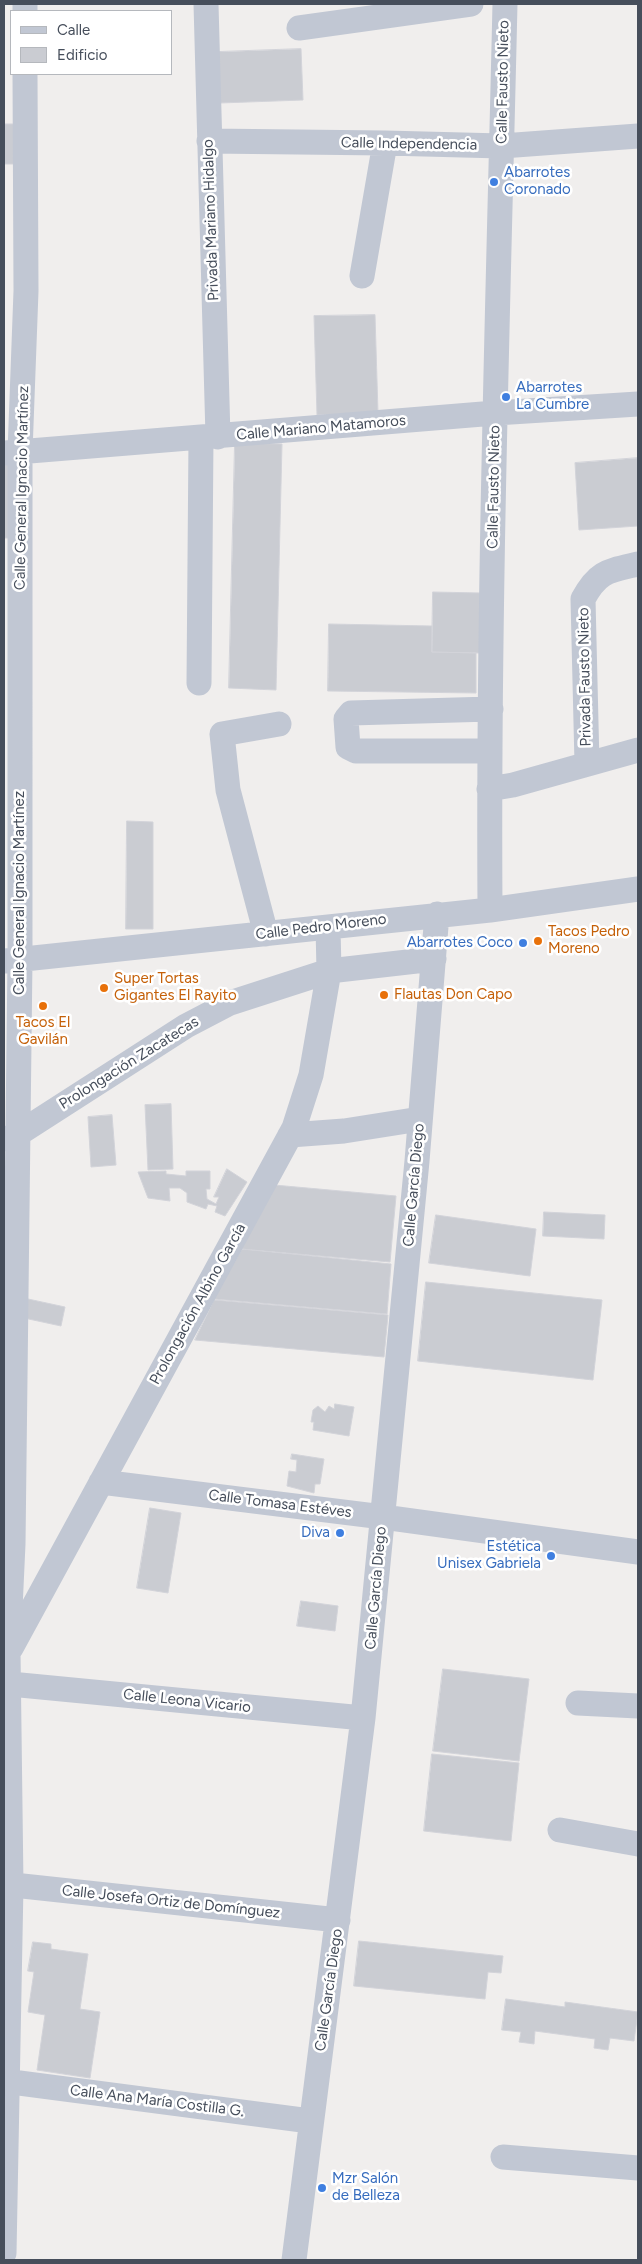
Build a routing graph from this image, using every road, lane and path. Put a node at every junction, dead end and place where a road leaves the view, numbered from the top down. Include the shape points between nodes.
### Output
1 (206, 4) edge
2 (471, 4) edge
3 (505, 4) edge
4 (299, 28) dead end
5 (25, 75) edge
6 (638, 136) edge
7 (209, 142) junction
8 (386, 143) junction
9 (502, 146) junction
10 (362, 276) dead end
11 (15, 291) edge
12 (638, 404) edge
13 (495, 413) junction
14 (210, 438) junction
15 (12, 452) edge
16 (638, 564) edge
17 (199, 683) dead end
18 (491, 709) junction
19 (279, 724) dead end
20 (638, 750) edge
21 (490, 751) junction
22 (587, 764) junction
23 (489, 789) junction
24 (638, 889) edge
25 (490, 910) junction
26 (437, 914) junction
27 (328, 927) junction
28 (266, 934) junction
29 (12, 960) edge
30 (434, 960) junction
31 (329, 971) junction
32 (420, 1119) junction
33 (290, 1135) junction
34 (11, 1137) edge
35 (100, 1482) junction
36 (383, 1516) junction
37 (8, 1544) edge
38 (638, 1552) edge
39 (7, 1666) edge
40 (578, 1703) dead end
41 (638, 1706) edge
42 (363, 1718) junction
43 (560, 1830) dead end
44 (638, 1844) edge
45 (8, 1884) edge
46 (338, 1920) junction
47 (6, 2081) edge
48 (310, 2121) junction
49 (503, 2157) dead end
50 (638, 2168) edge
51 (4, 2253) edge
52 (294, 2260) edge

1 - 7 street, Privada Mariano Hidalgo
2 - 4 street
3 - 9 street, Calle Fausto Nieto
5 - 11 street, Calle General Ignacio Martínez
6 - 9 street, Calle Independencia
7 - 8 street, Calle Independencia
7 - 14 street, Privada Mariano Hidalgo
8 - 9 street, Calle Independencia
8 - 10 street
9 - 13 street, Calle Fausto Nieto
11 - 15 street, Calle General Ignacio Martínez
12 - 13 street, Calle Mariano Matamoros
13 - 14 street, Calle Mariano Matamoros
13 - 18 street, Calle Fausto Nieto
14 - 15 street, Calle Mariano Matamoros
14 - 17 street, Privada Mariano Hidalgo
15 - 29 street, Calle General Ignacio Martínez
16 - 22 street, Privada Fausto Nieto via 607,572 592,582 583,599
18 - 21 street, Calle Fausto Nieto
18 - 21 street via 351,713 346,719 348,747 356,751
19 - 28 street via 222,734 228,790
20 - 22 street, Privada Fausto Nieto
21 - 23 street, Calle Fausto Nieto
22 - 23 street, Privada Fausto Nieto
23 - 25 street, Calle Fausto Nieto
24 - 25 street, Calle Pedro Moreno
25 - 26 street, Calle Pedro Moreno
26 - 27 street, Calle Pedro Moreno
26 - 30 street, Calle García Diego
27 - 28 street, Calle Pedro Moreno
27 - 31 street, Prolongación Albino García
28 - 29 street, Calle Pedro Moreno
29 - 34 street, Calle General Ignacio Martínez
30 - 31 street, Prolongación Zacatecas
30 - 32 street, Calle García Diego
31 - 33 street, Prolongación Albino García via 311,1075
31 - 34 street, Prolongación Zacatecas via 221,1007
32 - 33 street via 344,1131
32 - 36 street, Calle García Diego
33 - 35 street, Prolongación Albino García
34 - 37 street, Calle General Ignacio Martínez
35 - 36 street, Calle Tomasa Estéves
35 - 39 street, Prolongación Albino García
36 - 38 street, Calle Tomasa Estéves
36 - 42 street, Calle García Diego
37 - 39 street, Calle General Ignacio Martínez
39 - 42 street, Calle Leona Vicario
39 - 45 street, Calle General Ignacio Martínez
40 - 41 street
42 - 46 street, Calle García Diego
43 - 44 street
45 - 46 street, Calle Josefa Ortiz de Domínguez
45 - 47 street, Calle General Ignacio Martínez
46 - 48 street, Calle García Diego
47 - 48 street, Calle Ana María Costilla G.
47 - 51 street, Calle General Ignacio Martínez
48 - 52 street, Calle García Diego
49 - 50 street

